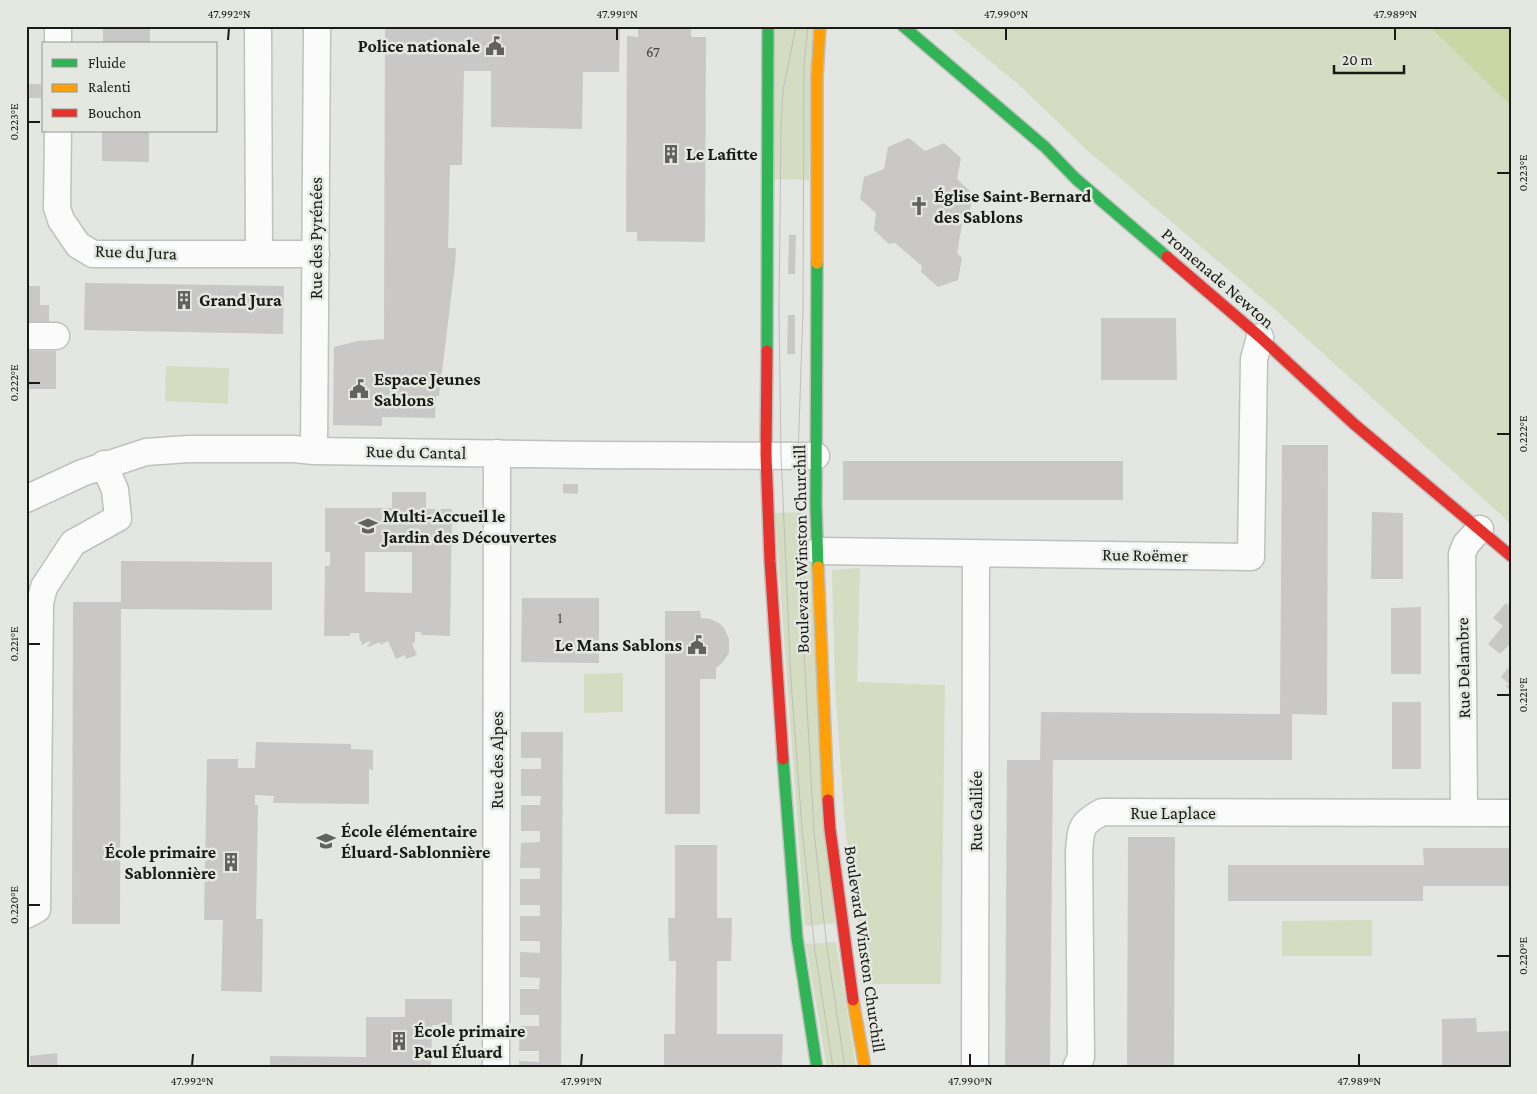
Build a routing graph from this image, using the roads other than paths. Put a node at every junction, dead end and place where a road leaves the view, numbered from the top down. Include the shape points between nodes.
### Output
1 (58, 26) edge
2 (258, 26) edge
3 (317, 26) edge
4 (768, 26) edge
5 (820, 26) edge
6 (903, 26) edge
7 (58, 42) edge
8 (58, 132) edge
9 (259, 254) junction
10 (316, 254) junction
11 (26, 336) edge
12 (56, 336) dead end
13 (1260, 337) junction
14 (314, 451) junction
15 (497, 453) junction
16 (766, 455) junction
17 (816, 456) junction
18 (104, 464) junction
19 (26, 499) edge
20 (1480, 529) junction
21 (818, 552) junction
22 (976, 553) junction
23 (1511, 556) edge
24 (1464, 813) junction
25 (1511, 813) edge
26 (26, 915) edge
27 (496, 1068) edge
28 (817, 1068) edge
29 (865, 1068) edge
30 (975, 1068) edge
31 (1076, 1068) edge

1 - 7 street
2 - 9 street
3 - 10 street, Rue des Pyrénées
4 - 16 street, Boulevard Winston Churchill
5 - 17 street, Boulevard Winston Churchill via 817,77
6 - 13 street, Promenade Newton
8 - 9 street, Rue du Jura via 58,208 61,220 78,245 93,254
9 - 10 street, Rue du Jura
10 - 14 street, Rue des Pyrénées
11 - 12 street
13 - 20 street, Promenade Newton via 1354,424
13 - 22 street, Rue Roëmer via 1254,359 1251,557
14 - 15 street, Rue du Cantal
14 - 18 street, Rue du Cantal via 180,449 146,452
15 - 16 street, Rue du Cantal
15 - 27 street, Rue des Alpes
16 - 17 street, Rue du Cantal
16 - 28 street, Boulevard Winston Churchill via 787,823 797,938
17 - 21 street, Boulevard Winston Churchill
18 - 19 street, Rue du Cantal
18 - 26 street via 115,490 118,518 73,543 44,587 40,603 37,909
20 - 23 street, Promenade Newton
20 - 24 street, Rue Delambre via 1466,544 1462,554
21 - 22 street, Rue Roëmer
21 - 29 street, Boulevard Winston Churchill via 830,829
22 - 30 street, Rue Galilée
24 - 25 street, Rue Laplace
24 - 31 street, Rue Laplace via 1102,812 1087,820 1081,833 1079,852 1081,1057

